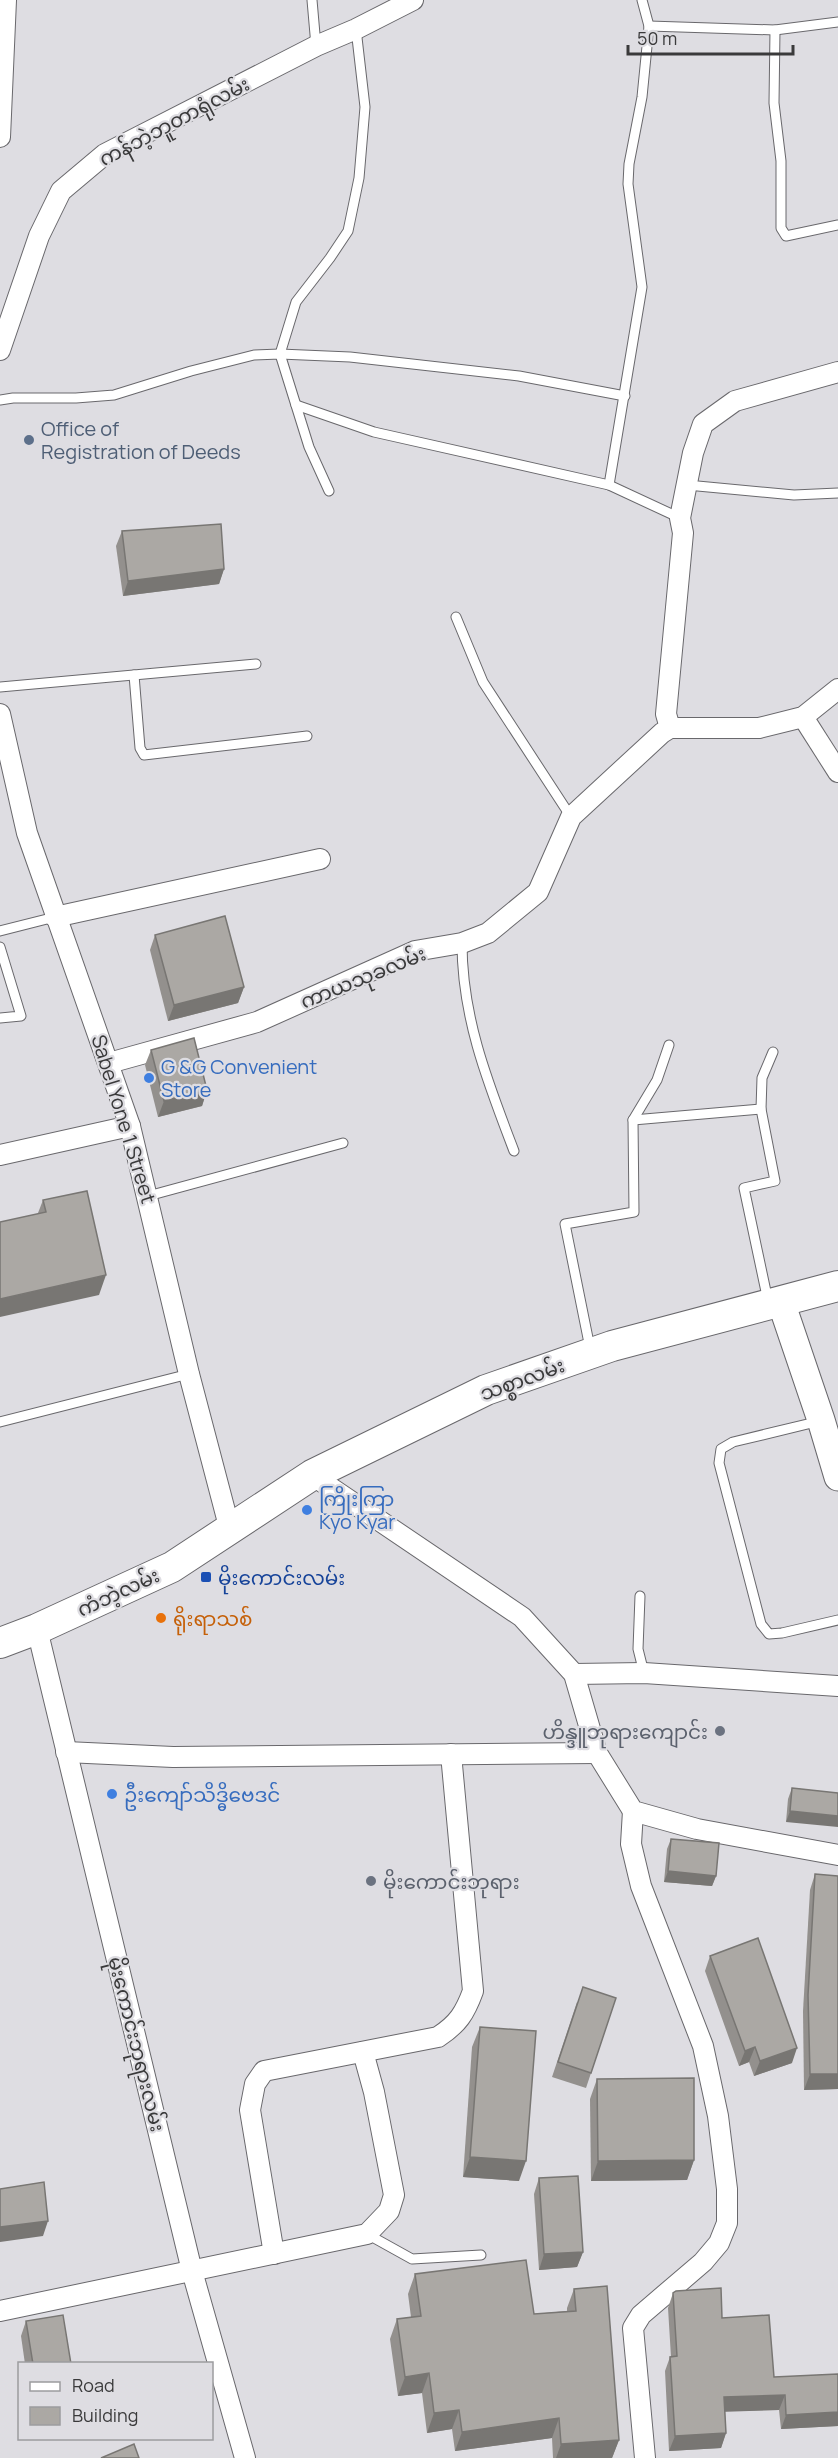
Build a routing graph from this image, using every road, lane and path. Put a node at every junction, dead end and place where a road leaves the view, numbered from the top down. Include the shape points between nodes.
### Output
1 (6, 0) edge
2 (312, 0) edge
3 (412, 0) edge
4 (642, 0) edge
5 (838, 22) edge
6 (649, 26) junction
7 (356, 29) junction
8 (775, 30) junction
9 (316, 46) junction
10 (0, 137) edge
11 (838, 225) edge
12 (0, 350) edge
13 (280, 354) junction
14 (838, 372) edge
15 (625, 396) junction
16 (0, 400) edge
17 (296, 405) junction
18 (687, 484) junction
19 (609, 485) junction
20 (329, 491) dead end
21 (838, 493) edge
22 (680, 518) junction
23 (456, 617) dead end
24 (255, 664) dead end
25 (134, 675) junction
26 (0, 687) edge
27 (838, 689) edge
28 (0, 714) edge
29 (803, 717) junction
30 (670, 728) junction
31 (307, 736) dead end
32 (838, 772) edge
33 (571, 817) junction
34 (320, 859) dead end
35 (55, 917) junction
36 (0, 931) edge
37 (462, 943) junction
38 (0, 947) edge
39 (0, 1018) edge
40 (669, 1045) dead end
41 (773, 1052) dead end
42 (109, 1063) junction
43 (761, 1109) junction
44 (633, 1120) junction
45 (130, 1126) junction
46 (343, 1143) dead end
47 (514, 1152) dead end
48 (0, 1155) edge
49 (148, 1196) junction
50 (838, 1286) edge
51 (775, 1304) junction
52 (591, 1353) junction
53 (189, 1374) junction
54 (821, 1420) junction
55 (0, 1422) edge
56 (312, 1475) junction
57 (838, 1477) edge
58 (230, 1530) junction
59 (640, 1596) dead end
60 (838, 1620) edge
61 (37, 1629) junction
62 (0, 1642) edge
63 (644, 1673) junction
64 (574, 1674) junction
65 (838, 1686) edge
66 (66, 1752) junction
67 (597, 1753) junction
68 (452, 1754) junction
69 (633, 1811) junction
70 (838, 1855) edge
71 (363, 2052) junction
72 (367, 2234) junction
73 (274, 2254) junction
74 (481, 2255) dead end
75 (192, 2271) junction
76 (0, 2312) edge
77 (245, 2458) edge
78 (645, 2458) edge

1 - 10 street
2 - 9 lane
3 - 7 street, ကန်ဘဲ့ဘူတာရုံလမ်း
4 - 6 lane
5 - 8 lane
6 - 8 lane
6 - 15 lane via 642,97 629,164 630,212 642,287
7 - 9 street, ကန်ဘဲ့ဘူတာရုံလမ်း
7 - 13 lane via 365,107 359,178 348,231 296,302
8 - 11 lane via 774,103 781,161 781,228 786,236
9 - 12 street, ကန်ဘဲ့ဘူတာရုံလမ်း via 105,154 61,191 39,236
13 - 15 lane via 350,357 519,376
13 - 16 lane via 254,355 114,395
13 - 17 lane
14 - 18 street via 735,401 703,423
15 - 19 lane
17 - 19 lane via 374,432
17 - 20 lane
18 - 21 lane via 794,495
18 - 22 street
19 - 22 lane
22 - 30 street via 683,533 666,714
23 - 33 lane via 483,682
24 - 25 lane
25 - 26 lane
25 - 31 lane via 140,748 144,755
27 - 29 street
28 - 35 street, Sabel Yone 1 Street via 27,833
29 - 30 street via 759,728
29 - 32 street
30 - 33 street, ကာယသုခလမ်း
33 - 37 street, ကာယသုခလမ်း via 538,892 488,933
34 - 35 street
35 - 36 lane
35 - 42 street, Sabel Yone 1 Street
37 - 42 street, ကာယသုခလမ်း via 415,951 257,1022
37 - 47 lane via 462,977 479,1058
38 - 39 lane via 21,1016
40 - 44 lane via 657,1080
41 - 43 lane via 762,1078
42 - 45 street, Sabel Yone 1 Street
43 - 44 lane
43 - 51 lane via 775,1182 744,1188
44 - 52 lane via 634,1212 565,1224
45 - 48 street
45 - 49 street, Sabel Yone 1 Street
46 - 49 lane
49 - 53 street, Sabel Yone 1 Street
50 - 51 main road, သစ္စာလမ်း
51 - 52 main road, သစ္စာလမ်း
51 - 54 main road
52 - 56 main road, သစ္စာလမ်း via 486,1390
53 - 55 lane
53 - 58 street, Sabel Yone 1 Street
54 - 57 main road
54 - 60 lane via 734,1442 721,1449 719,1462 761,1624 769,1634
56 - 58 main road, သစ္စာလမ်း
56 - 64 street via 522,1617
58 - 61 main road, ကံဘဲ့လမ်း via 172,1567
59 - 63 lane via 638,1649
61 - 62 main road, ကံဘဲ့လမ်း
61 - 66 street, မိုးကောင်းဘုရားလမ်း
63 - 64 street
63 - 65 street
64 - 67 street
66 - 68 street via 173,1757
66 - 75 street, မိုးကောင်းဘုရားလမ်း
67 - 68 street
67 - 69 street
68 - 71 street via 473,1991 454,2026 438,2037
69 - 70 street via 697,1829
69 - 78 street via 631,1844 641,1886 703,2046 718,2116 727,2189 727,2223 719,2243 703,2262 641,2315 633,2328
71 - 72 street via 394,2195 389,2211
71 - 73 street via 264,2071 255,2084 250,2110
72 - 73 street
72 - 74 lane via 412,2259
73 - 75 street
75 - 76 street
75 - 77 street, မိုးကောင်းဘုရားလမ်း

